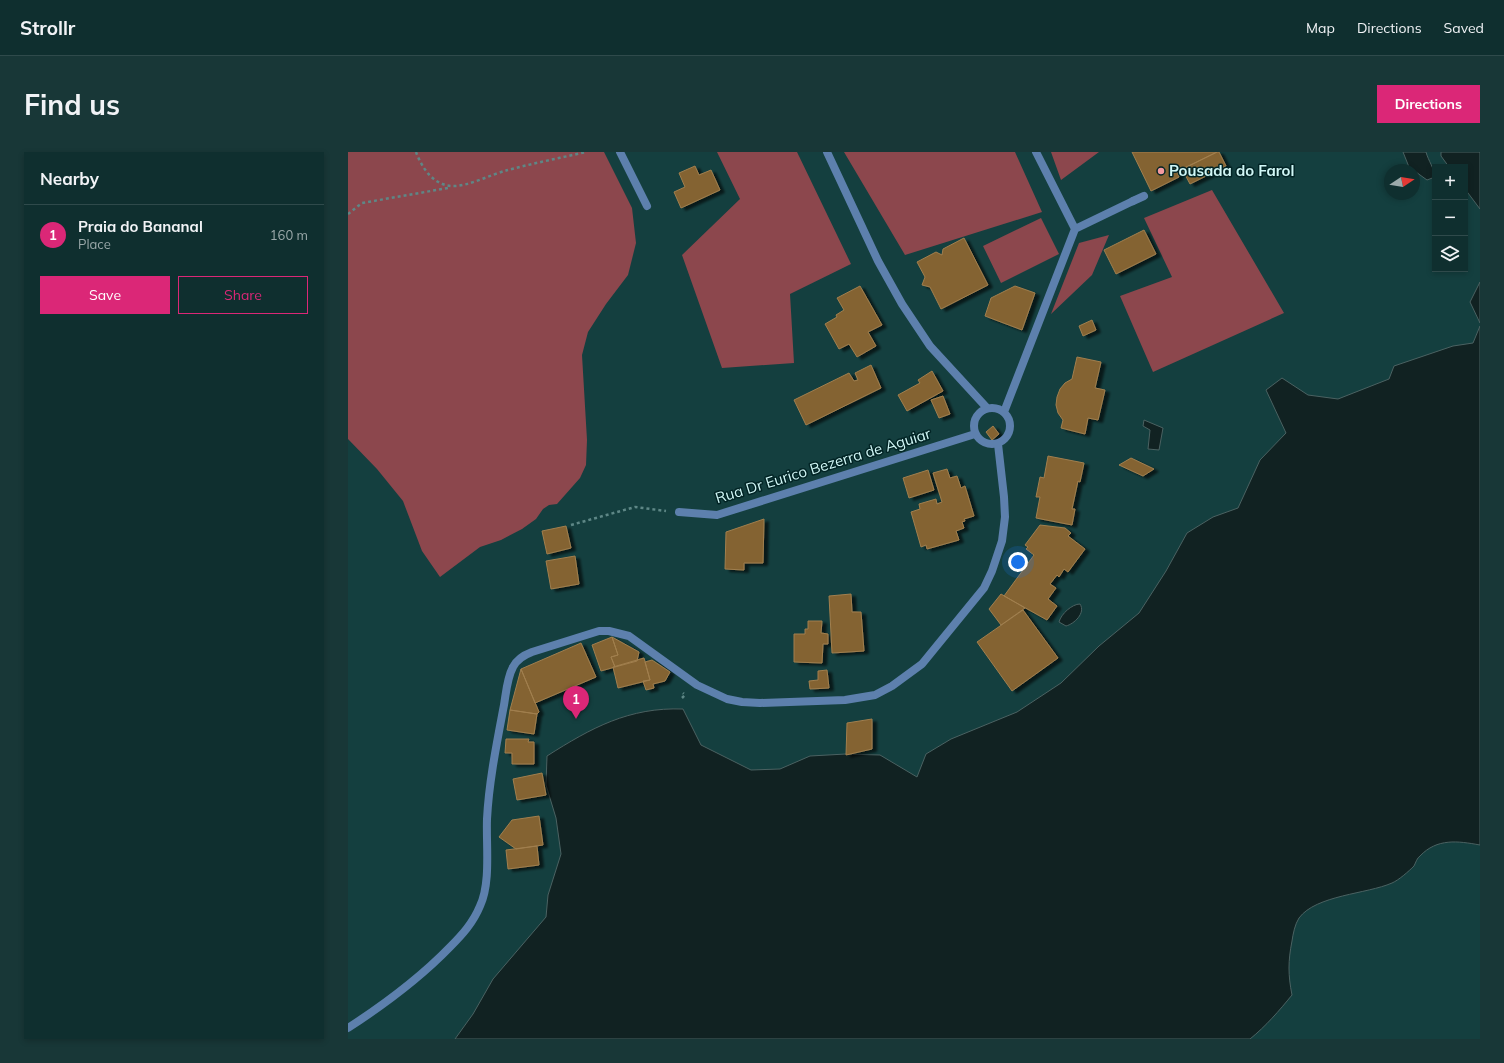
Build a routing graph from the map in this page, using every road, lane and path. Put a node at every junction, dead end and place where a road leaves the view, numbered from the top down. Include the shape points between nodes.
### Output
1 (416, 152) edge
2 (586, 152) edge
3 (620, 152) edge
4 (827, 152) edge
5 (1036, 152) edge
6 (448, 188) dead end
7 (1144, 196) dead end
8 (647, 206) dead end
9 (348, 214) edge
10 (1074, 229) junction
11 (987, 408) junction
12 (1004, 412) junction
13 (975, 434) junction
14 (998, 444) junction
15 (679, 512) joint
16 (572, 525) dead end
17 (348, 1028) edge

1 - 2 path via 434,180 451,186 463,186 508,170
3 - 8 street
4 - 11 street via 878,261 902,304 930,346
5 - 10 street
6 - 9 path via 362,204
7 - 10 street
10 - 12 street
11 - 12 street
11 - 13 street via 975,420
12 - 14 street via 1010,425 1009,432
13 - 14 street via 981,442 988,445
13 - 15 street, Rua Dr Eurico Bezerra de Aguiar via 717,515
14 - 17 street via 1005,517 1002,541 984,588 922,664 876,695 845,700 760,703 727,699 697,685 628,636 609,631 588,634 532,652 517,661 510,675 494,762 488,818 486,884 481,905 465,931 419,977
15 - 16 path via 636,507

